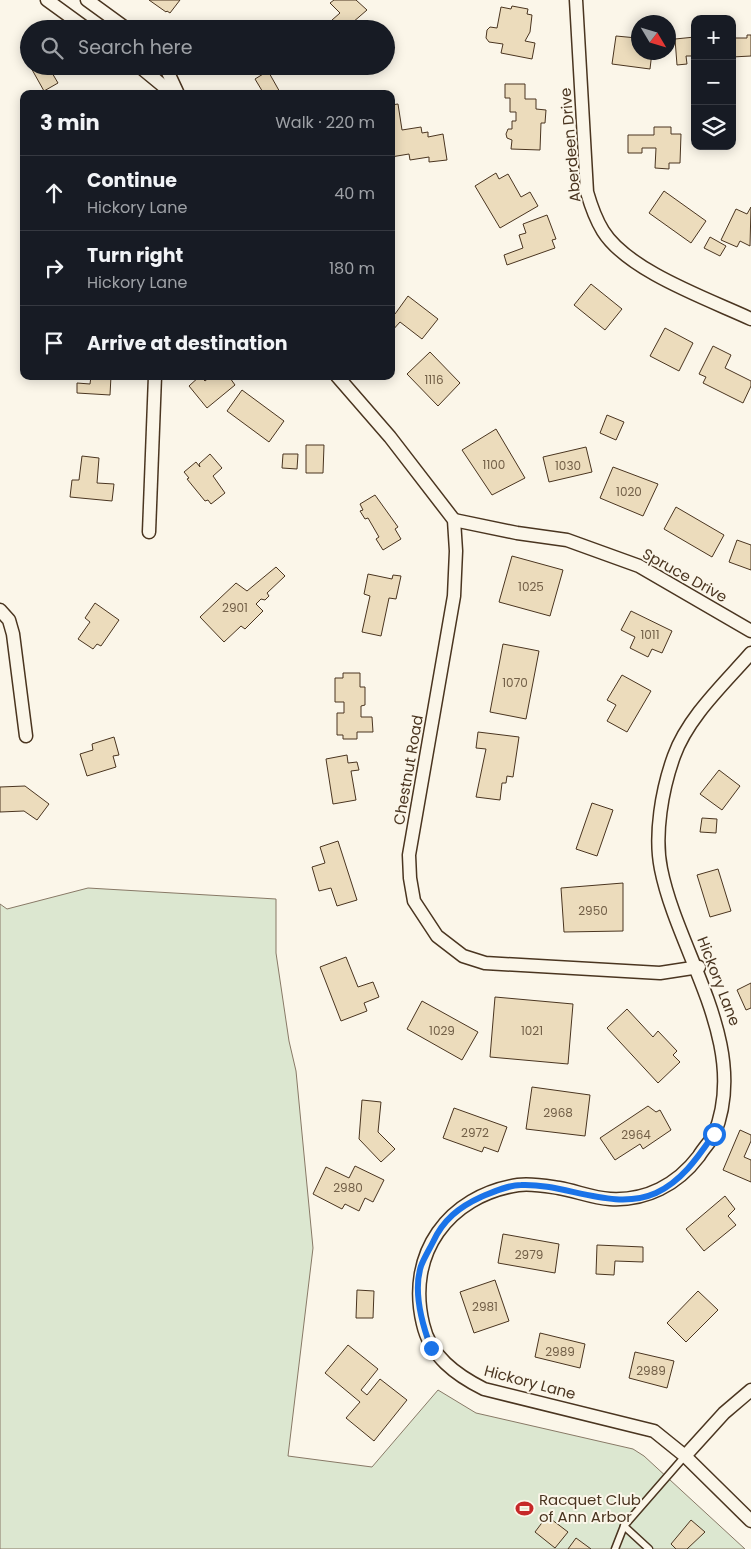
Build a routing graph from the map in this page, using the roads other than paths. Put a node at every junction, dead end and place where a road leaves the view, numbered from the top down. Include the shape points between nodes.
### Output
1 (47, 0) edge
2 (87, 0) edge
3 (576, 0) edge
4 (75, 20) edge
5 (114, 20) edge
6 (150, 75) edge
7 (169, 75) edge
8 (168, 90) edge
9 (176, 90) edge
10 (751, 318) edge
11 (155, 380) edge
12 (340, 380) edge
13 (454, 520) junction
14 (149, 532) dead end
15 (0, 610) edge
16 (751, 631) edge
17 (751, 653) edge
18 (26, 736) dead end
19 (698, 967) junction
20 (751, 1390) edge
21 (685, 1456) junction
22 (751, 1521) edge
23 (624, 1526) junction
24 (615, 1549) edge
25 (649, 1549) edge

1 - 4 street
2 - 5 street
3 - 10 street, Aberdeen Drive via 587,192 593,214 618,249 641,265
6 - 8 street
7 - 9 street
11 - 14 street
12 - 13 street via 390,437
13 - 16 street, Spruce Drive via 567,540 639,566
13 - 19 street, Chestnut Road via 454,596 410,855 414,901 428,924 448,946 463,956 484,963 660,973
15 - 18 street via 9,620 13,634
17 - 19 street, Hickory Lane via 695,720 674,755 665,788 659,832 660,866 668,895
19 - 21 street, Hickory Lane via 722,1029 729,1066 725,1100 714,1134 690,1167 655,1193 633,1198 609,1199 544,1186 519,1185 462,1206 440,1228 421,1267 419,1308 431,1348 463,1378 484,1389 654,1431
20 - 21 street via 724,1413
21 - 22 street, Hickory Lane
21 - 23 lane
23 - 24 lane
23 - 25 lane

